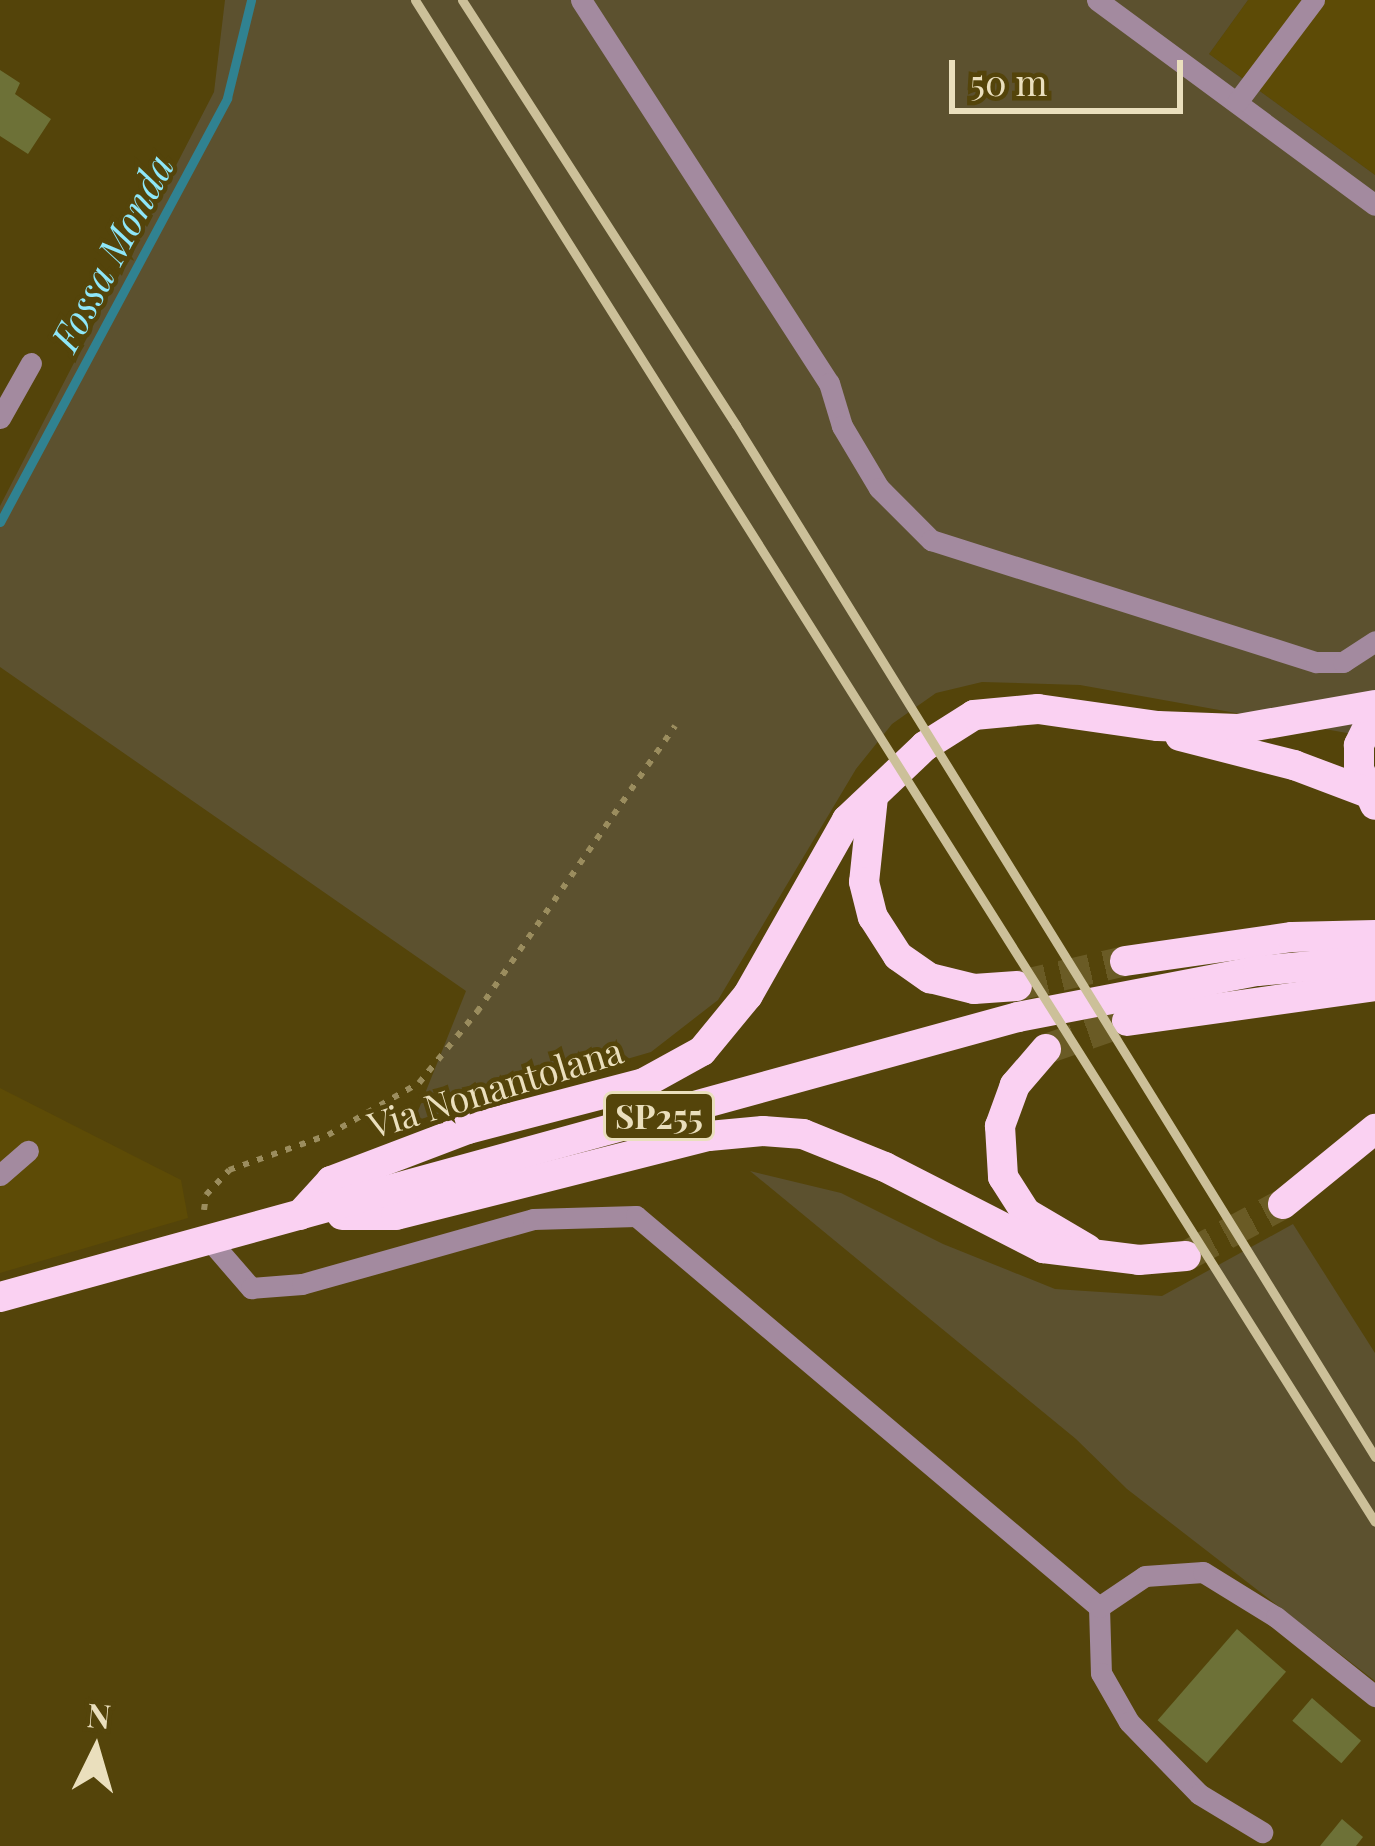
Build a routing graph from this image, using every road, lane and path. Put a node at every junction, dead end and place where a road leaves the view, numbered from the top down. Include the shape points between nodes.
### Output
1 (581, 0) edge
2 (1097, 0) edge
3 (1313, 0) edge
4 (1237, 102) junction
5 (1375, 205) edge
6 (31, 363) dead end
7 (0, 418) edge
8 (1375, 641) edge
9 (1375, 708) edge
10 (675, 726) dead end
11 (1158, 727) junction
12 (873, 797) junction
13 (1371, 798) edge
14 (1375, 935) edge
15 (1375, 960) edge
16 (1125, 962) tunnel mouth
17 (1017, 986) tunnel mouth
18 (1375, 986) edge
19 (1127, 1021) tunnel mouth
20 (1046, 1049) tunnel mouth
21 (1375, 1130) edge
22 (28, 1150) dead end
23 (0, 1175) edge
24 (1283, 1204) tunnel mouth
25 (300, 1215) junction
26 (212, 1243) junction
27 (1186, 1256) tunnel mouth
28 (1102, 1258) junction
29 (0, 1298) edge
30 (1099, 1607) junction
31 (1375, 1696) edge
32 (1262, 1832) dead end

1 - 8 street via 830,383 842,426 879,488 931,540 1316,662 1343,662
2 - 4 street
3 - 4 street
4 - 5 street
6 - 7 street
9 - 11 main road, Via Nonantolana via 1238,729
9 - 13 main road, Via Nonantolana via 1360,745
10 - 26 path via 419,1083 328,1136 229,1170 206,1195
11 - 12 main road, Via Nonantolana via 1038,709 974,715 925,746
11 - 13 main road, Via Nonantolana via 1294,765
12 - 17 main road via 864,882 873,917 898,956 930,978
12 - 25 main road, Via Nonantolana via 847,820 748,995 701,1051 644,1083 468,1129 331,1181
14 - 16 main road via 1292,937
15 - 25 main road, Via Nonantolana / SP255 via 1258,971 1018,1017
18 - 19 main road
20 - 28 main road via 1015,1085 1000,1126 1003,1177 1026,1213
21 - 24 main road
22 - 23 street
25 - 26 main road, Via Nonantolana / SP255
25 - 28 main road, Via Nonantolana via 396,1215 709,1136 763,1130 803,1134 885,1167 1043,1248
26 - 29 main road, Via Nonantolana / SP255
26 - 30 street via 251,1288 302,1284 533,1220 636,1216
27 - 28 main road, Via Nonantolana
30 - 31 street via 1145,1576 1203,1572 1276,1617
30 - 32 street via 1101,1672 1129,1722 1198,1794

